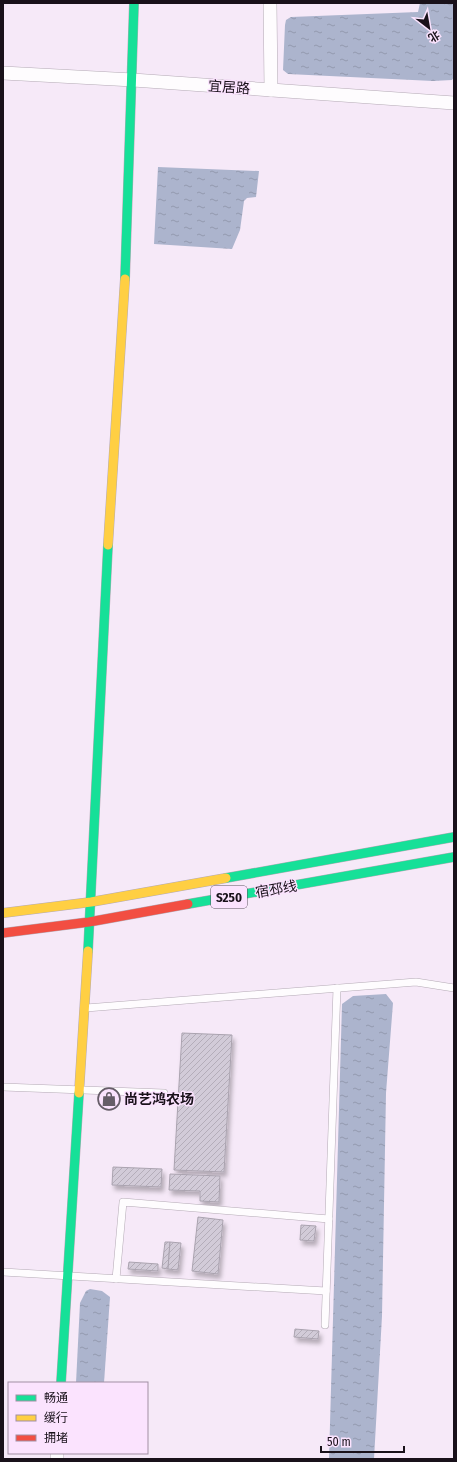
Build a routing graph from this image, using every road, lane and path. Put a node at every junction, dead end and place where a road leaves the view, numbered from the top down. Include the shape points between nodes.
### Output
1 (134, 3) edge
2 (270, 3) edge
3 (3, 73) edge
4 (132, 80) junction
5 (271, 90) junction
6 (454, 103) edge
7 (454, 837) edge
8 (454, 857) edge
9 (91, 902) junction
10 (3, 913) edge
11 (89, 922) junction
12 (3, 933) edge
13 (338, 988) junction
14 (454, 988) edge
15 (84, 1008) junction
16 (3, 1087) edge
17 (78, 1089) junction
18 (164, 1093) dead end
19 (329, 1219) junction
20 (3, 1272) edge
21 (66, 1275) junction
22 (116, 1279) junction
23 (326, 1291) junction
24 (324, 1325) dead end
25 (61, 1382) edge

1 - 4 street
2 - 5 street
3 - 4 street, 宜居路
4 - 5 street, 宜居路
4 - 9 street via 127,253 112,469
5 - 6 street, 宜居路
7 - 9 street, 宿邳线 / S250
8 - 11 street, 宿邳线 / S250
9 - 10 street, 宿邳线 / S250
9 - 11 street
11 - 12 street, 宿邳线 / S250
11 - 15 street
13 - 14 lane via 416,982
13 - 15 lane
13 - 19 lane
15 - 17 street
16 - 17 lane
17 - 18 lane
17 - 21 street
19 - 22 lane via 123,1202
19 - 23 lane
20 - 21 lane
21 - 22 lane
21 - 25 street
22 - 23 lane
23 - 24 lane

